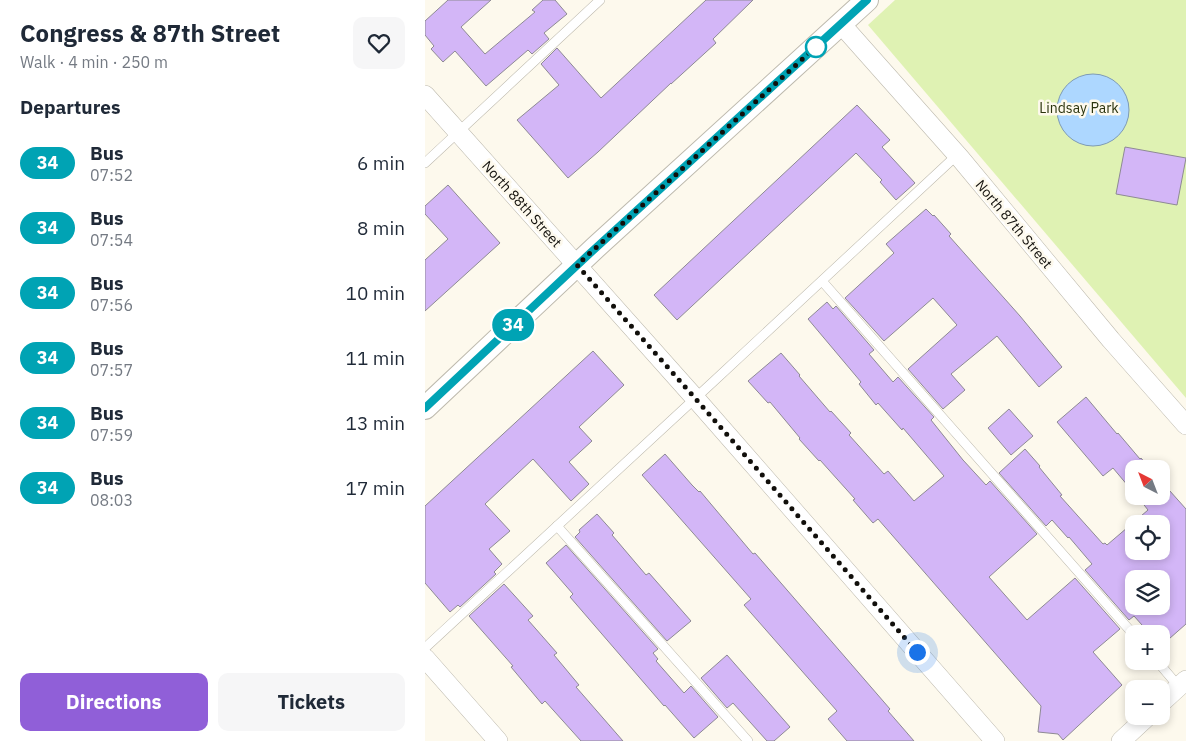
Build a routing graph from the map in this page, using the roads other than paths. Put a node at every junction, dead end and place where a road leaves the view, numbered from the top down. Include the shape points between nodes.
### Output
1 (600, 0) edge
2 (867, 0) edge
3 (841, 24) junction
4 (425, 94) edge
5 (458, 132) junction
6 (957, 155) junction
7 (425, 164) edge
8 (577, 265) junction
9 (822, 280) junction
10 (695, 398) junction
11 (425, 408) edge
12 (1186, 425) edge
13 (557, 526) junction
14 (1125, 625) edge
15 (425, 648) edge
16 (425, 658) edge
17 (1167, 670) edge
18 (1183, 684) edge
19 (1170, 696) edge
20 (1138, 725) edge
21 (498, 741) edge
22 (748, 741) edge
23 (995, 741) edge
24 (1121, 741) edge

1 - 5 lane
2 - 3 street
3 - 6 street, North 87th Street
3 - 8 street
4 - 5 street, North 88th Street
5 - 7 lane
5 - 8 street, North 88th Street
6 - 9 lane
6 - 12 street, North 87th Street
8 - 10 street, North 88th Street
8 - 11 street
9 - 10 lane
9 - 14 lane
10 - 13 lane
10 - 23 street, North 88th Street
13 - 15 lane
13 - 22 lane
16 - 21 street
17 - 18 lane
18 - 19 street
20 - 24 street

